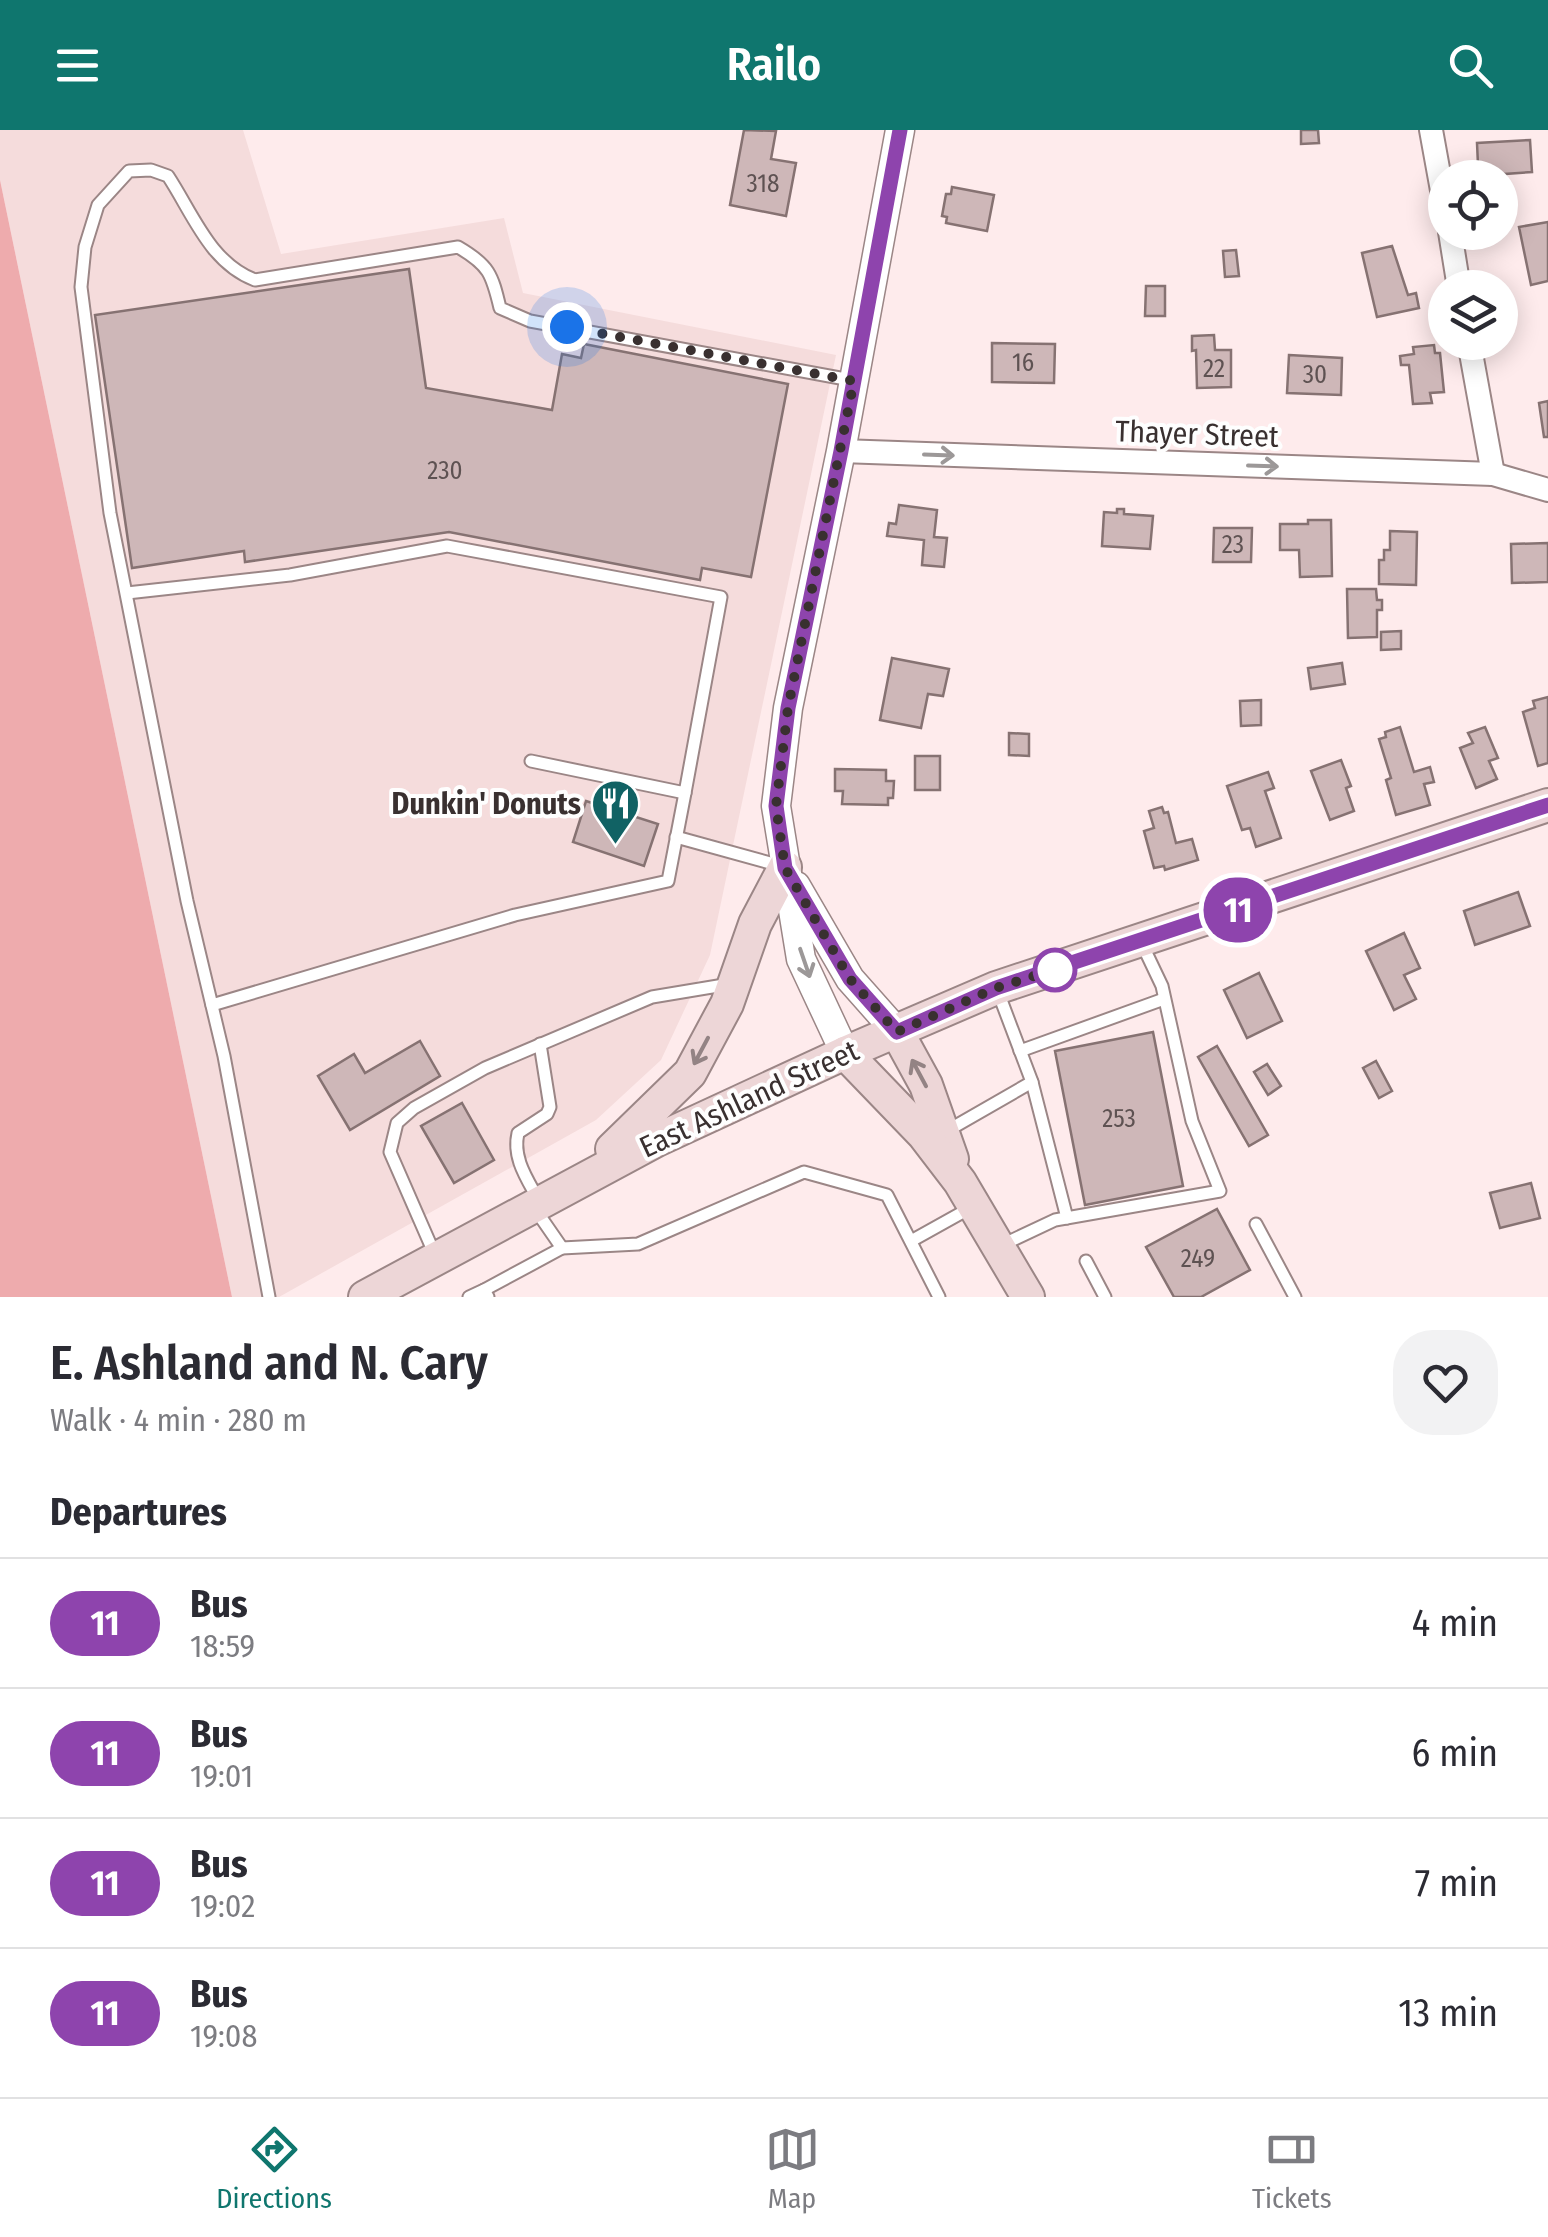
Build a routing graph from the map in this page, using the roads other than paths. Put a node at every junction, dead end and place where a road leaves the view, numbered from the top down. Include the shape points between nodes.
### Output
1 (900, 130) edge
2 (1431, 130) edge
3 (1436, 160) edge
4 (1472, 360) edge
5 (854, 381) junction
6 (841, 451) junction
7 (1492, 474) junction
8 (1548, 490) edge
9 (128, 592) junction
10 (531, 761) dead end
11 (685, 793) junction
12 (1548, 806) edge
13 (676, 837) junction
14 (785, 868) junction
15 (1141, 942) junction
16 (734, 984) junction
17 (996, 988) junction
18 (1164, 999) junction
19 (212, 1005) junction
20 (897, 1032) junction
21 (540, 1044) junction
22 (1020, 1051) junction
23 (845, 1053) junction
24 (1032, 1082) junction
25 (944, 1132) junction
26 (575, 1182) junction
27 (967, 1194) junction
28 (536, 1203) junction
29 (1067, 1218) junction
30 (1256, 1224) dead end
31 (910, 1242) junction
32 (999, 1247) junction
33 (562, 1248) junction
34 (437, 1258) junction
35 (1086, 1261) dead end
36 (486, 1294) edge
37 (268, 1297) edge
38 (365, 1297) edge
39 (469, 1297) edge
40 (938, 1297) edge
41 (1028, 1297) edge
42 (1105, 1297) edge
43 (1294, 1297) edge

1 - 5 street
2 - 3 street
4 - 7 street
5 - 6 street
5 - 9 lane via 530,320 500,308 482,262 458,247 255,280 216,254 168,176 130,171 98,205 81,287 110,513
6 -> 7 street, Thayer Street
6 - 14 street via 788,708 776,806
7 - 8 street, Thayer Street
9 - 11 lane via 290,576 447,546 722,597
9 - 19 lane
10 - 11 lane
11 - 13 lane
12 - 15 main road, East Ashland Street
13 - 14 lane
13 - 19 lane via 668,881 515,915
14 - 16 main road via 754,924
14 - 20 street via 850,979
14 -> 23 street via 801,959
15 - 17 main road, East Ashland Street
15 - 18 lane
16 - 21 lane via 652,997
16 -> 26 main road via 690,1073
17 - 20 main road, East Ashland Street
17 - 22 lane
18 - 22 lane
18 - 29 lane via 1192,1121 1220,1191
19 - 37 lane
20 - 23 main road, East Ashland Street
25 -> 20 main road
21 - 28 lane via 550,1106 516,1142
21 - 34 lane via 456,1084 397,1123 390,1152
22 - 24 lane
23 - 26 main road, East Ashland Street
23 - 27 main road via 924,1135
24 - 25 lane
24 - 29 lane
25 - 27 main road
26 - 28 main road, East Ashland Street
27 - 31 lane
27 - 32 main road
28 - 33 lane
28 - 34 main road, East Ashland Street
29 - 32 lane
30 - 43 lane
31 - 33 lane via 887,1195 804,1172 638,1244
31 - 40 lane
32 - 41 main road
33 - 36 lane
34 - 38 main road, East Ashland Street
35 - 42 lane
36 - 39 lane

